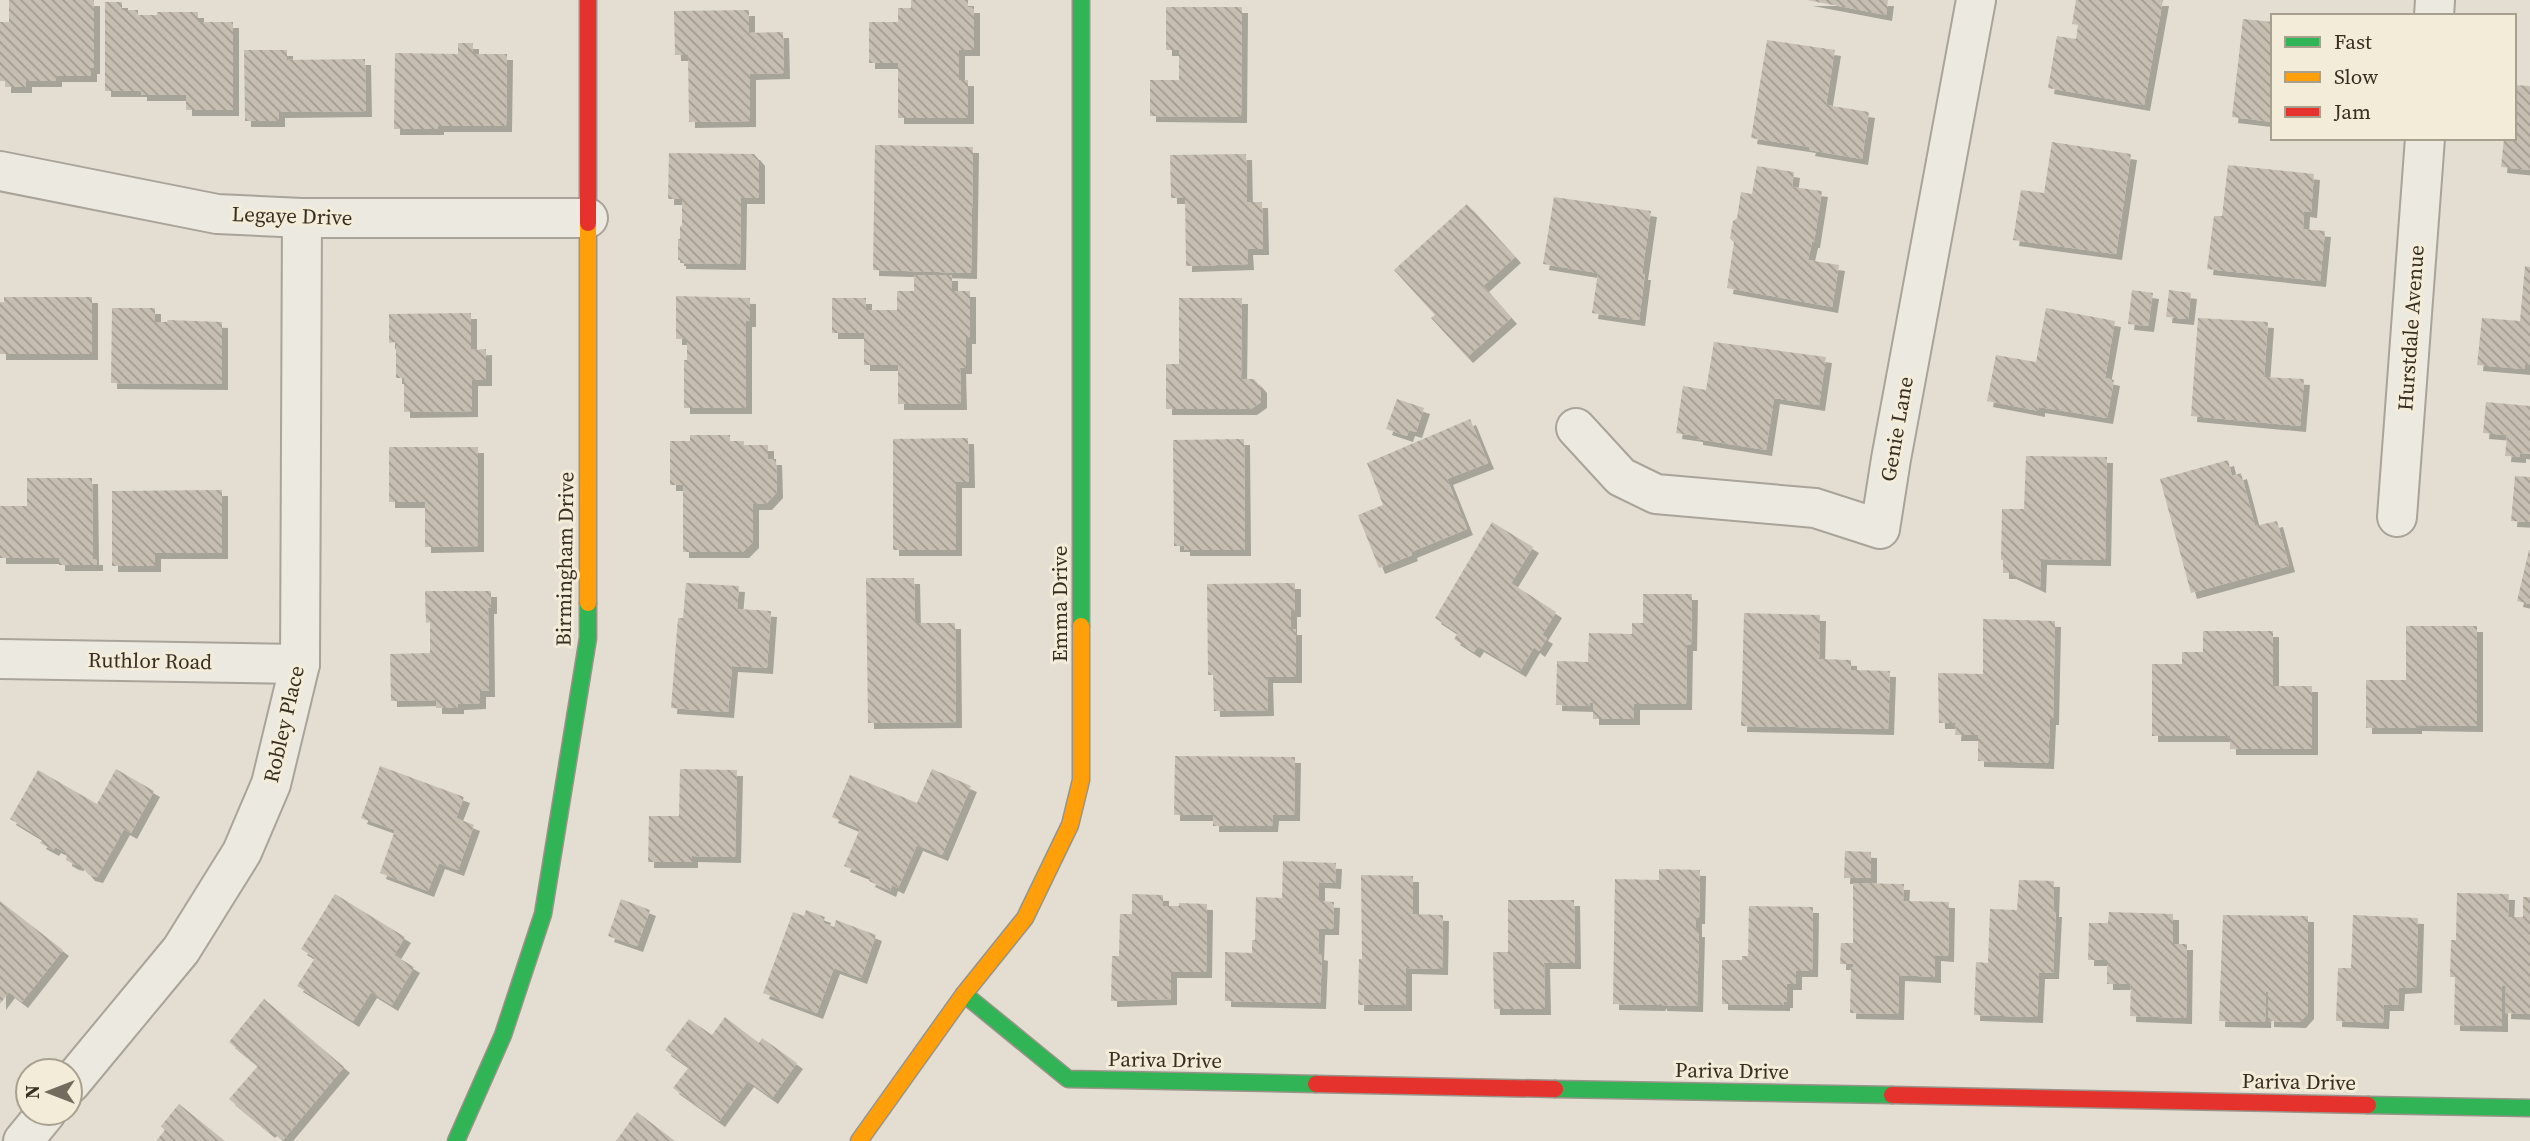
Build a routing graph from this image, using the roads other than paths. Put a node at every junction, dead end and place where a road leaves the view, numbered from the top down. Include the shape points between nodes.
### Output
1 (588, 0) edge
2 (1081, 0) edge
3 (1976, 0) edge
4 (2425, 140) edge
5 (0, 171) edge
6 (302, 218) junction
7 (588, 218) junction
8 (1576, 428) dead end
9 (2397, 517) dead end
10 (0, 659) edge
11 (300, 664) junction
12 (964, 994) junction
13 (84, 1067) edge
14 (2530, 1108) edge
15 (34, 1127) edge
16 (23, 1141) edge
17 (456, 1141) edge
18 (859, 1141) edge

1 - 7 street, Birmingham Drive
2 - 12 street, Emma Drive via 1081,780 1070,825 1025,918
3 - 8 street, Genie Lane via 1881,529 1815,508 1656,494 1621,477
4 - 9 street, Hurstdale Avenue
5 - 6 street, Legaye Drive via 217,214
6 - 7 street, Legaye Drive
6 - 11 street, Robley Place
7 - 17 street, Birmingham Drive via 588,638 543,914 503,1035
10 - 11 street, Ruthlor Road
11 - 13 street, Robley Place via 271,784 242,852 181,950
12 - 14 street, Pariva Drive via 1068,1079
12 - 18 street, Emma Drive
15 - 16 street

